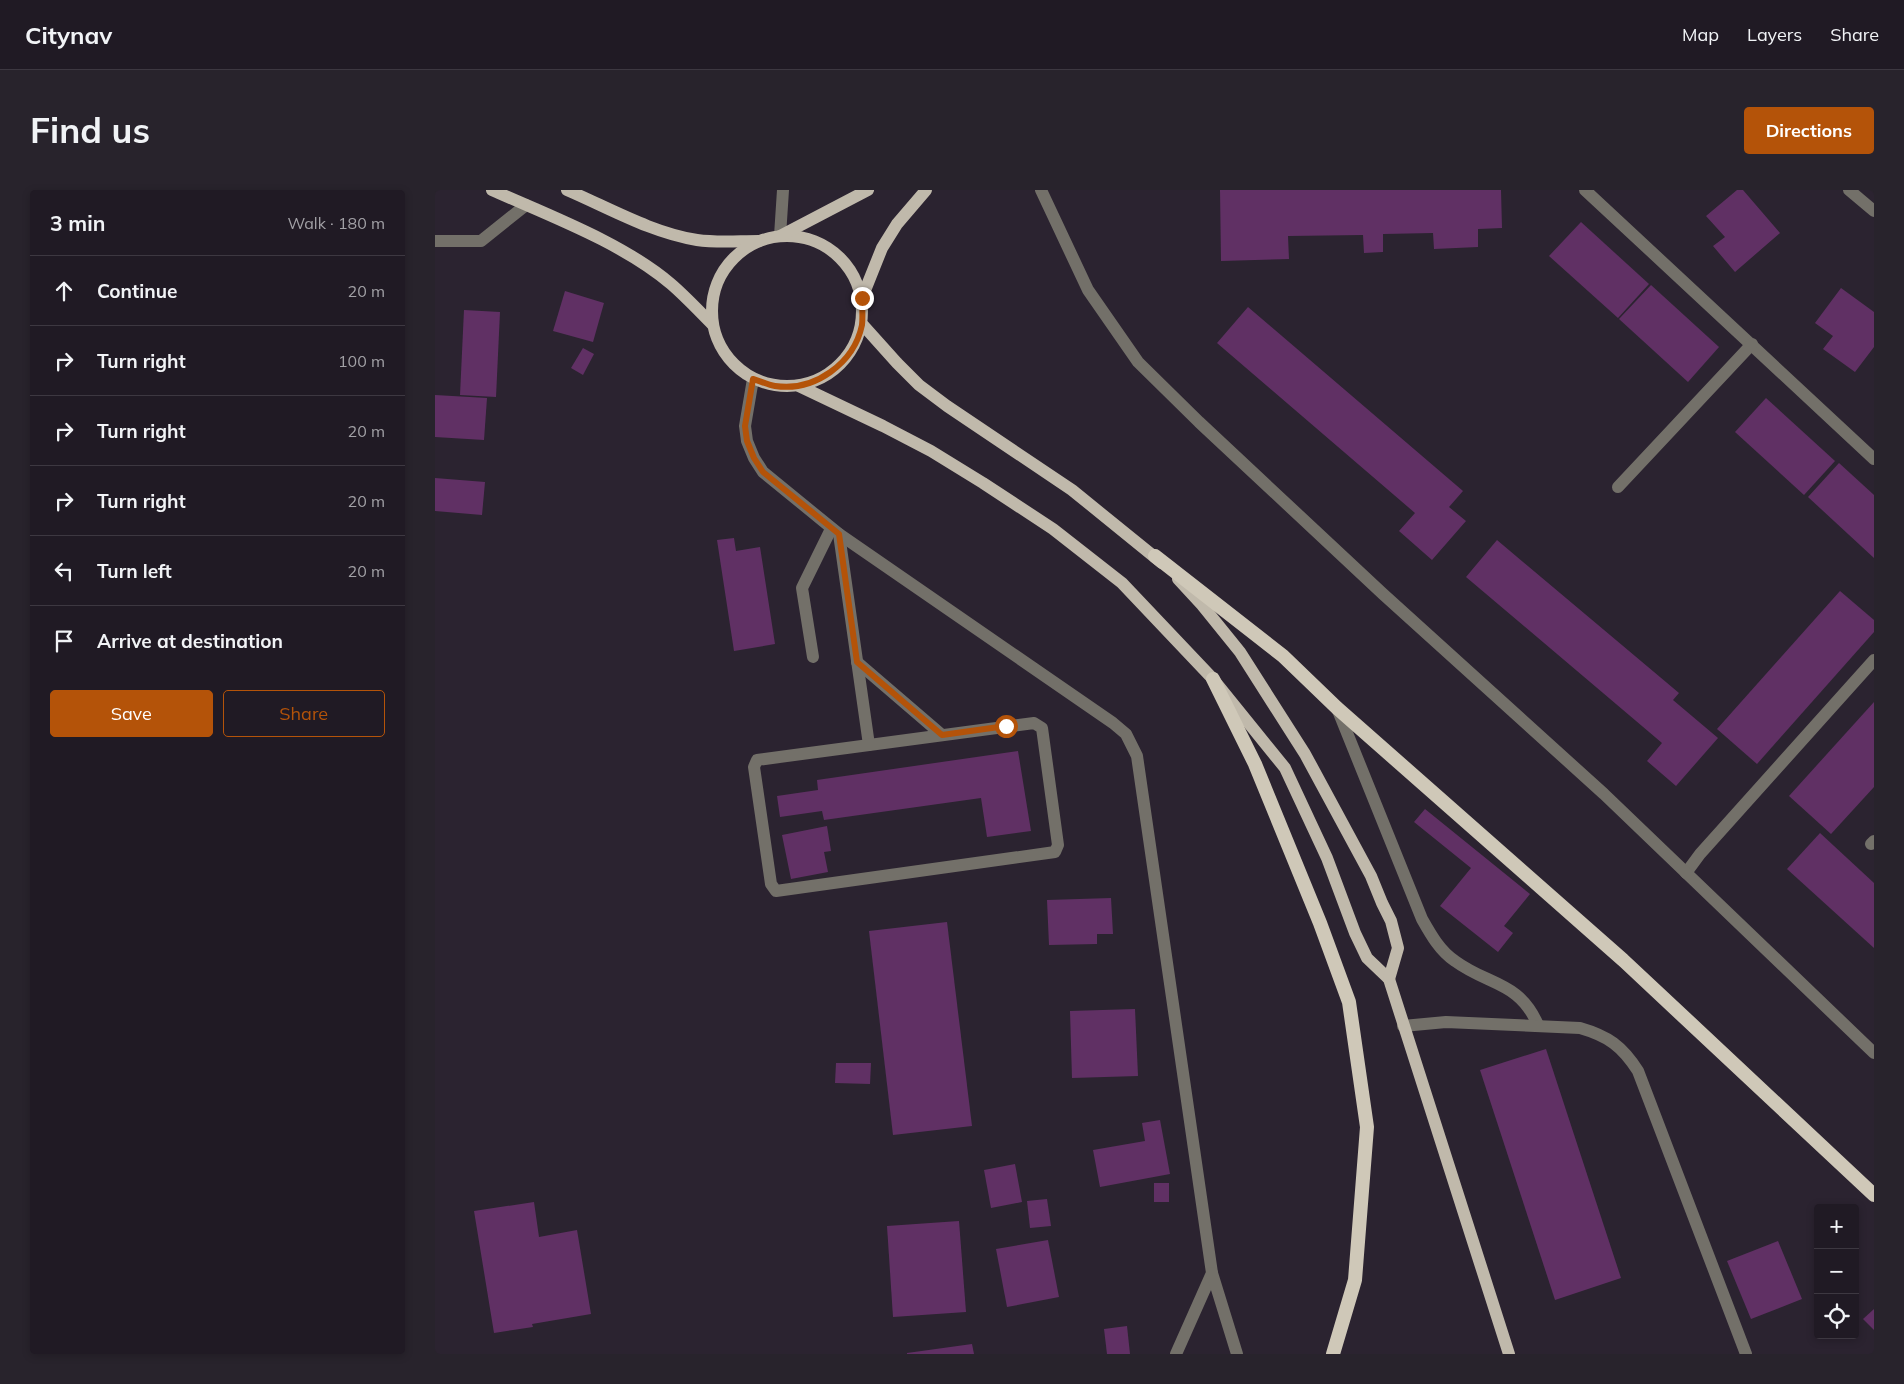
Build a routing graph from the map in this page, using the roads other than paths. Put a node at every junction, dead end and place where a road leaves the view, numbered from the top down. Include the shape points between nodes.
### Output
1 (492, 190) edge
2 (567, 190) edge
3 (783, 190) edge
4 (868, 190) edge
5 (926, 190) edge
6 (1041, 190) edge
7 (1585, 190) edge
8 (1849, 190) edge
9 (526, 205) junction
10 (1874, 211) edge
11 (780, 236) junction
12 (435, 240) edge
13 (759, 242) junction
14 (862, 298) junction
15 (712, 324) junction
16 (862, 324) junction
17 (1752, 344) junction
18 (753, 379) junction
19 (799, 386) junction
20 (1874, 459) edge
21 (1618, 487) dead end
22 (835, 532) junction
23 (1155, 556) junction
24 (813, 657) dead end
25 (1874, 660) edge
26 (857, 662) junction
27 (1213, 679) junction
28 (1337, 708) junction
29 (942, 735) junction
30 (869, 745) junction
31 (1686, 873) junction
32 (1389, 979) junction
33 (1538, 1025) junction
34 (1403, 1026) junction
35 (1874, 1053) edge
36 (1874, 1195) edge
37 (1211, 1273) junction
38 (1176, 1354) edge
39 (1237, 1354) edge
40 (1333, 1354) edge
41 (1509, 1354) edge
42 (1746, 1354) edge

1 - 9 main road
2 - 13 main road via 675,234 705,240
3 - 11 street
4 - 11 main road
5 - 14 main road via 897,224 882,248
6 - 31 street via 1088,290 1138,362 1383,594 1604,794
7 - 17 street
8 - 10 street
9 - 12 street via 481,241
9 - 15 main road via 638,261 670,283
11 - 13 main road
11 - 14 main road via 811,240 835,252 853,272
13 - 15 main road via 737,255 721,274 713,298
14 - 16 main road
15 - 18 main road via 720,346 734,365
16 - 19 main road via 855,346 841,365 821,379
16 - 23 main road via 919,384 1072,490
17 - 20 street
17 - 21 street
18 - 19 main road via 776,386
18 - 22 street via 745,426 754,458 763,472
19 - 27 main road via 931,451 1053,529 1122,583
22 - 24 street via 802,588
22 - 26 street
22 - 37 street via 1127,734 1137,756
23 - 28 highway via 1283,656
23 - 32 main road via 1202,604 1239,652 1305,754 1391,920 1398,948
25 - 31 street
26 - 29 street
26 - 30 street
27 - 32 main road via 1285,768 1327,858 1367,958
27 - 40 highway via 1255,764 1349,1002 1367,1127 1355,1280
28 - 33 street via 1422,919 1433,937 1455,962 1522,999
28 - 36 highway via 1623,960
29 - 30 street
29 - 30 street via 1034,723 1041,728 1058,845 1055,852 776,891 771,884 754,767 757,760
31 - 35 street
32 - 34 main road
33 - 34 street via 1446,1022
33 - 42 street via 1580,1028 1598,1033 1628,1055 1638,1071
34 - 41 main road
37 - 38 street
37 - 39 street

